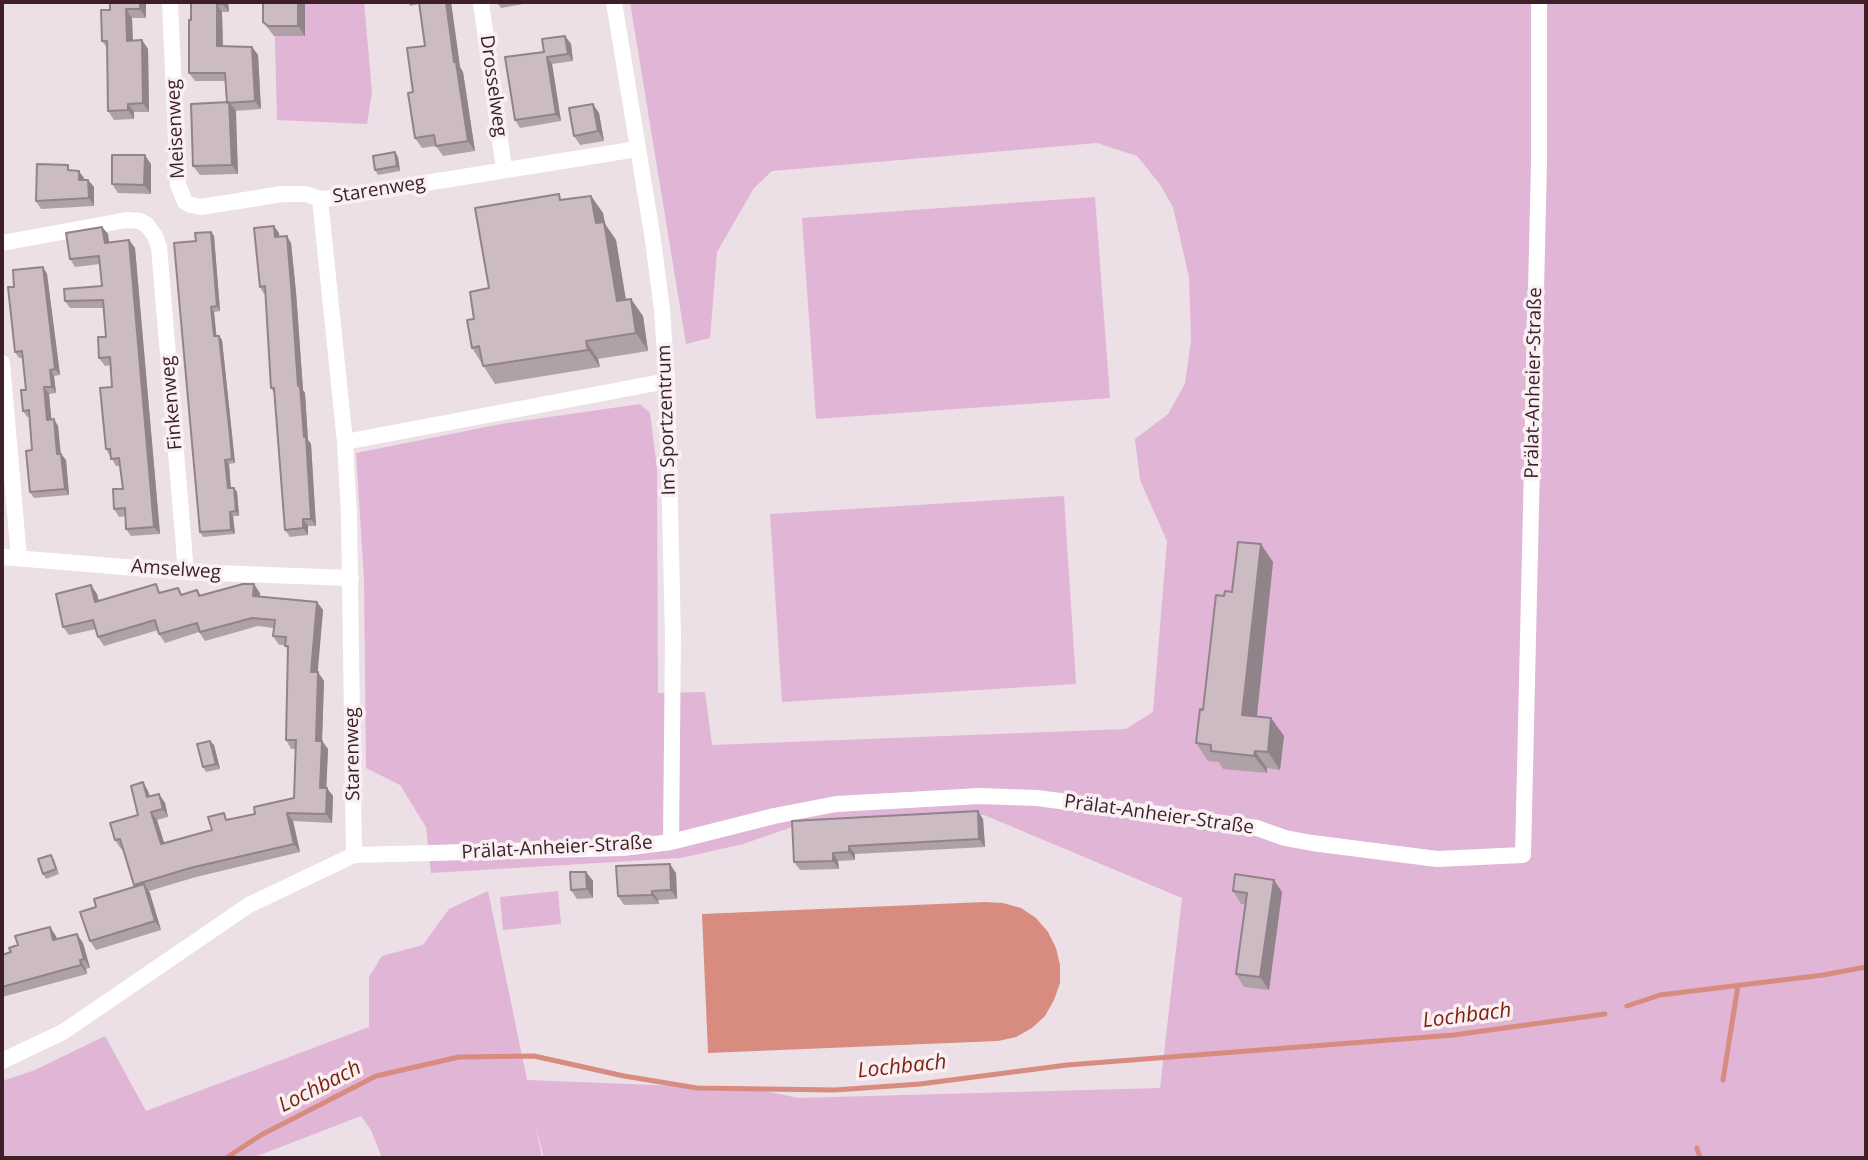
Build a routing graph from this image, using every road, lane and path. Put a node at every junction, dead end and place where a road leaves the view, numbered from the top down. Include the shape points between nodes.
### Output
1 (170, 2) edge
2 (481, 2) edge
3 (614, 2) edge
4 (1539, 2) edge
5 (637, 149) junction
6 (505, 169) junction
7 (320, 199) junction
8 (2, 243) edge
9 (2, 363) edge
10 (667, 381) junction
11 (345, 442) junction
12 (2, 557) edge
13 (19, 558) junction
14 (186, 572) junction
15 (351, 578) junction
16 (671, 842) junction
17 (354, 855) junction
18 (2, 1061) edge

1 - 7 street, Meisenweg via 178,185 185,202 201,206 282,194
2 - 6 street, Drosselweg
3 - 5 street, Im Sportzentrum
4 - 16 street, Prälat-Anheier-Straße via 1523,855 1437,859 1037,797 980,796 808,808
5 - 6 street, Starenweg
5 - 10 street, Im Sportzentrum via 662,310
6 - 7 street, Starenweg
7 - 11 street, Starenweg
8 - 14 street, Finkenweg via 127,220 140,221 155,236 162,271
9 - 13 street
10 - 11 street
10 - 16 street, Im Sportzentrum via 673,637
11 - 15 street, Starenweg
12 - 13 street, Amselweg
13 - 14 street, Amselweg
14 - 15 street, Amselweg
15 - 17 street, Starenweg
16 - 17 street, Prälat-Anheier-Straße via 623,848
17 - 18 street, Prälat-Anheier-Straße via 249,905 63,1032

